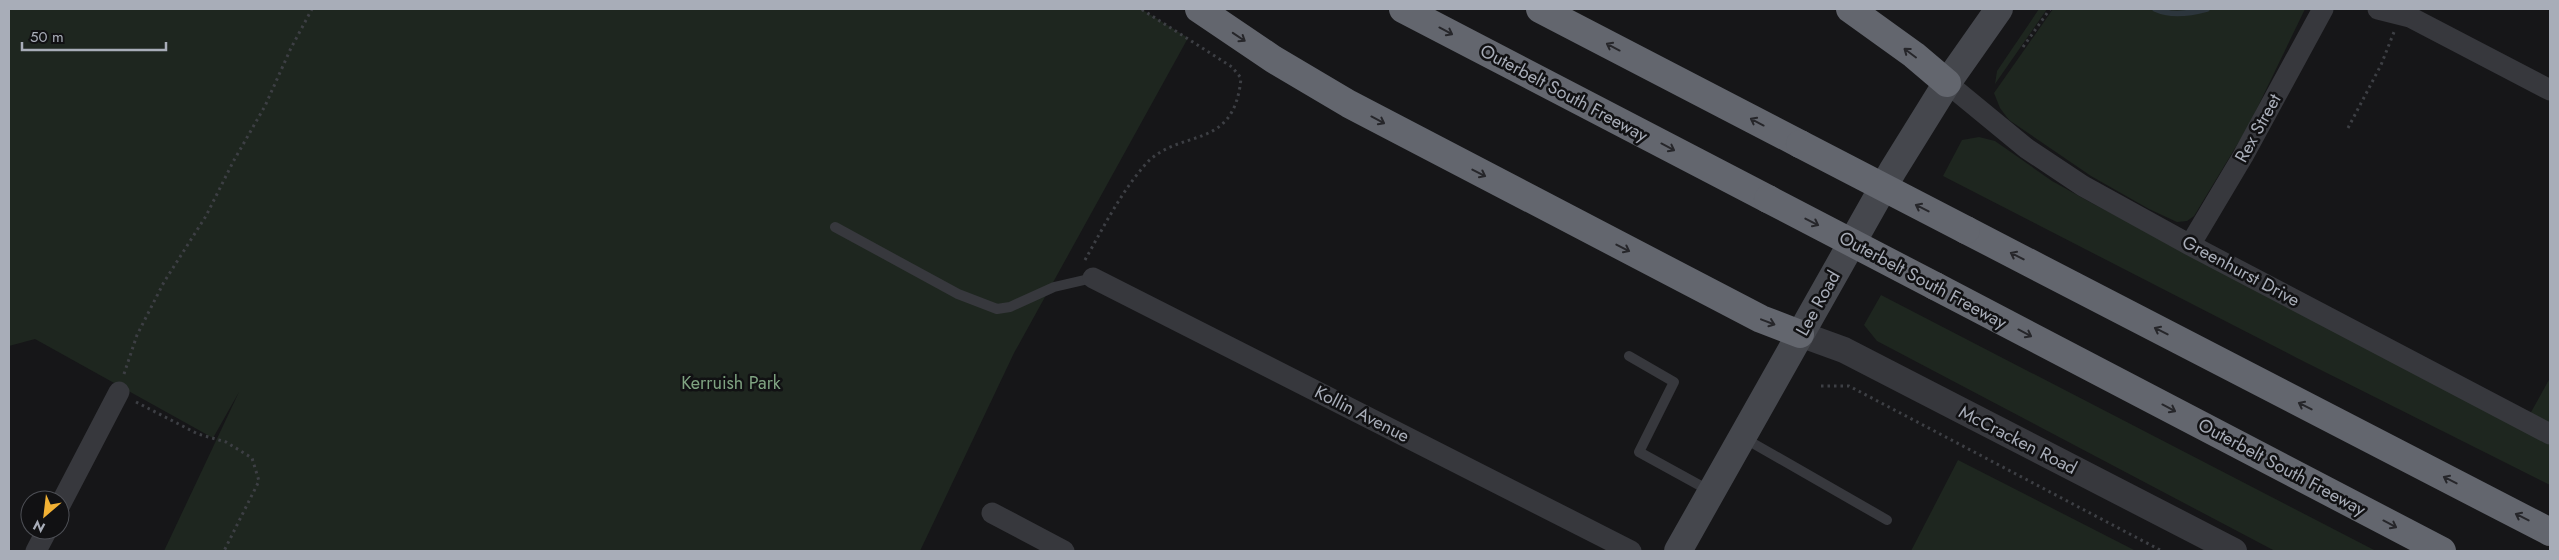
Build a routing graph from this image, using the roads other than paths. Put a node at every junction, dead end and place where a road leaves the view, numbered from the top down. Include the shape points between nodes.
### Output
1 (1198, 9) edge
2 (1403, 9) edge
3 (1540, 9) edge
4 (1850, 9) edge
5 (2323, 9) edge
6 (2386, 11) edge
7 (1994, 16) edge
8 (1948, 84) junction
9 (2550, 90) edge
10 (835, 227) dead end
11 (2190, 245) junction
12 (1083, 280) joint
13 (1800, 334) junction
14 (1629, 356) dead end
15 (127, 396) road end
16 (2550, 434) edge
17 (1741, 437) junction
18 (69, 490) edge
19 (1711, 491) junction
20 (992, 513) dead end
21 (1887, 520) dead end
22 (2550, 532) edge
23 (1064, 551) edge
24 (1631, 551) edge
25 (1678, 551) edge
26 (2234, 551) edge
27 (2442, 551) edge

1 -> 13 highway via 1357,109 1760,319
2 -> 27 highway, Outerbelt South Freeway, bridge
22 -> 3 highway, bridge
8 -> 4 highway
5 - 11 street, Rex Street
6 - 9 street via 2410,17
7 - 8 main road, Lee Road
8 - 11 street, Greenhurst Drive via 1999,127 2083,186
8 - 13 main road, Lee Road via 1893,170
10 - 12 lane via 958,294 998,309 1010,307 1054,287
11 - 16 street, Greenhurst Drive
12 - 24 street, Kollin Avenue
13 - 17 main road, Lee Road
13 - 26 street, McCracken Road via 1844,350
14 - 19 lane via 1674,382 1639,452
15 - 18 street
17 - 19 main road, Lee Road
17 - 21 lane
19 - 25 main road, Lee Road
20 - 23 street

